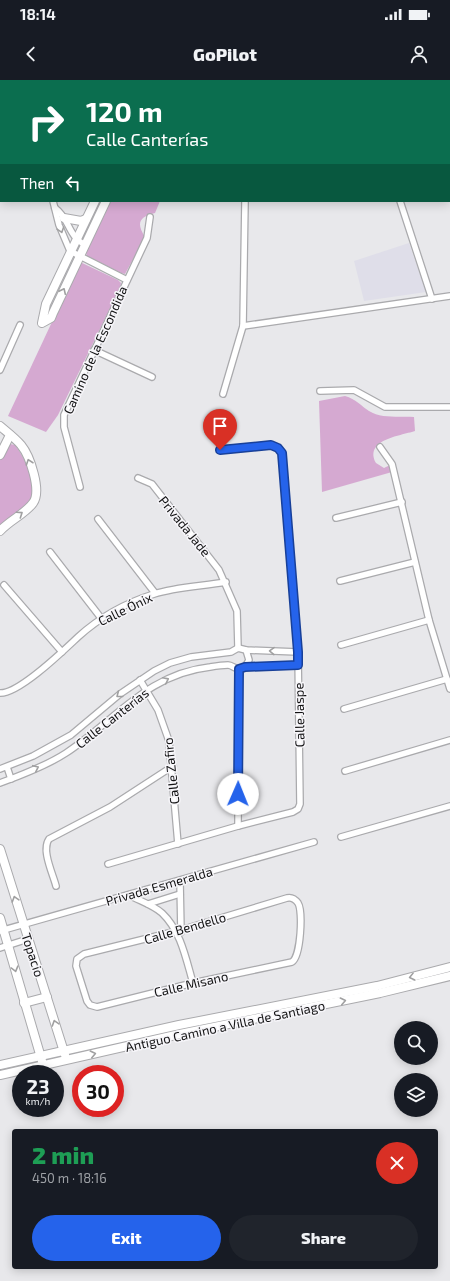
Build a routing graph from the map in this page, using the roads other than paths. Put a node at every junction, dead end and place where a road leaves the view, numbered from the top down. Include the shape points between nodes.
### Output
1 (53, 202) edge
2 (95, 202) edge
3 (106, 202) edge
4 (246, 202) edge
5 (400, 202) edge
6 (55, 208) junction
7 (150, 217) dead end
8 (64, 218) junction
9 (86, 220) junction
10 (76, 240) junction
11 (85, 244) junction
12 (70, 251) junction
13 (80, 256) junction
14 (127, 280) junction
15 (450, 296) edge
16 (432, 299) junction
17 (20, 325) dead end
18 (243, 326) junction
19 (94, 350) junction
20 (0, 370) edge
21 (152, 377) dead end
22 (320, 391) dead end
23 (223, 394) dead end
24 (450, 407) edge
25 (0, 426) edge
26 (10, 434) junction
27 (380, 447) dead end
28 (220, 450) dead end
29 (0, 455) edge
30 (138, 478) dead end
31 (80, 487) dead end
32 (402, 502) junction
33 (98, 518) dead end
34 (336, 518) dead end
35 (0, 531) edge
36 (50, 552) dead end
37 (415, 562) junction
38 (340, 581) dead end
39 (226, 582) junction
40 (4, 585) dead end
41 (155, 593) junction
42 (101, 618) junction
43 (429, 620) junction
44 (341, 644) dead end
45 (238, 648) junction
46 (246, 650) junction
47 (62, 652) junction
48 (231, 652) junction
49 (298, 652) junction
50 (230, 665) junction
51 (298, 665) junction
52 (242, 668) junction
53 (447, 679) junction
54 (140, 680) junction
55 (450, 689) edge
56 (145, 690) junction
57 (0, 693) edge
58 (344, 709) dead end
59 (450, 740) edge
60 (173, 766) junction
61 (7, 767) junction
62 (0, 769) edge
63 (345, 772) dead end
64 (11, 779) junction
65 (0, 783) edge
66 (450, 806) edge
67 (238, 826) junction
68 (340, 837) dead end
69 (314, 842) dead end
70 (178, 844) junction
71 (0, 850) edge
72 (108, 864) dead end
73 (180, 881) junction
74 (56, 886) dead end
75 (180, 894) junction
76 (129, 895) junction
77 (148, 904) junction
78 (0, 918) edge
79 (23, 924) junction
80 (2, 930) edge
81 (178, 931) junction
82 (28, 939) junction
83 (9, 946) junction
84 (0, 948) edge
85 (292, 962) joint
86 (450, 967) edge
87 (450, 976) edge
88 (194, 983) junction
89 (47, 997) junction
90 (24, 1003) junction
91 (90, 1005) joint
92 (64, 1051) junction
93 (41, 1056) junction
94 (66, 1060) junction
95 (0, 1065) edge
96 (43, 1065) edge
97 (47, 1065) edge
98 (12, 1072) edge
99 (0, 1075) edge

1 - 6 street
2 - 9 street
3 - 11 street
4 - 18 street
5 - 16 street
6 - 8 street
6 -> 12 street via 61,232
7 - 14 street, Camino de la Escondida via 147,238
8 - 9 street
8 - 10 street
9 - 10 street
10 - 11 street
10 - 12 street
11 - 13 street
12 - 13 street
12 -> 13 street via 46,304 42,323 51,318
13 - 14 street
14 - 19 street, Camino de la Escondida
15 - 16 street
16 - 18 street
17 - 20 street
18 - 23 street
19 - 21 street
19 - 31 street, Camino de la Escondida via 64,415 64,426
22 - 24 street via 354,390 385,407
25 - 26 street
26 - 29 street
35 -> 26 street via 32,505 38,495 27,455 22,445
27 - 32 street via 392,464
28 - 49 street, Calle Jaspe via 271,445 282,453
30 - 39 street, Privada Jade via 152,484 181,524 208,554
32 - 34 street
32 - 37 street
33 - 41 street
36 - 42 street
37 - 38 street
37 - 43 street
39 - 41 street, Calle Ónix
39 - 45 street, Privada Jade via 236,611
40 - 47 street
41 - 42 street, Calle Ónix
42 - 47 street, Calle Ónix
43 - 44 street
43 - 53 street
45 - 46 street
45 - 48 street, Calle Canterías
49 -> 46 street
46 - 52 street via 249,658
47 - 57 street, Calle Ónix via 25,681
48 - 50 street
48 - 54 street, Calle Canterías via 191,657 170,663
49 - 51 street, Calle Jaspe
50 - 52 street
56 -> 50 street, Calle Canterías via 179,673
51 - 52 street
51 - 67 street, Calle Jaspe via 301,797 298,809
52 - 67 street
53 - 55 street
53 - 58 street
54 - 56 street, Calle Zafiro
54 -> 61 street, Calle Canterías via 71,735
56 - 60 street, Calle Zafiro via 158,710 166,730
64 -> 56 street, Calle Canterías via 65,754
59 - 63 street
60 - 70 street, Calle Zafiro
60 - 74 street via 110,807 55,834 47,842 46,851
61 - 62 street, Calle Canterías
61 - 64 street
64 - 65 street, Calle Canterías
66 - 68 street
67 - 70 street
69 - 73 street, Privada Esmeralda
70 - 72 street
79 -> 71 street, Topacio
73 - 75 street
73 - 76 street, Privada Esmeralda
75 - 77 street
75 - 81 street
76 - 77 street
76 - 79 street, Privada Esmeralda
77 - 81 street
78 - 80 street, Topacio
79 - 80 street, Privada Esmeralda
79 - 82 street, Topacio
80 - 83 street, Topacio
81 - 85 street, Calle Bendello via 286,898 294,899 300,910 299,950
81 - 88 street
81 - 91 street, Calle Bendello via 84,954 77,959 76,966
82 - 83 street
82 - 89 street, Topacio
83 - 84 street
83 -> 90 street, Topacio
85 - 88 street, Calle Misano
86 -> 92 street via 377,986 179,1025
94 -> 87 street, Antiguo Camino a Villa de Santiago
88 - 91 street, Calle Misano via 97,1007
89 - 90 street
92 -> 89 street, Topacio
90 - 93 street, Topacio
92 - 93 street
92 - 94 street, Topacio
93 - 95 street
93 - 96 street, Topacio
94 - 97 street, Antiguo Camino a Villa de Santiago
98 - 99 street, Antiguo Camino a Villa de Santiago

